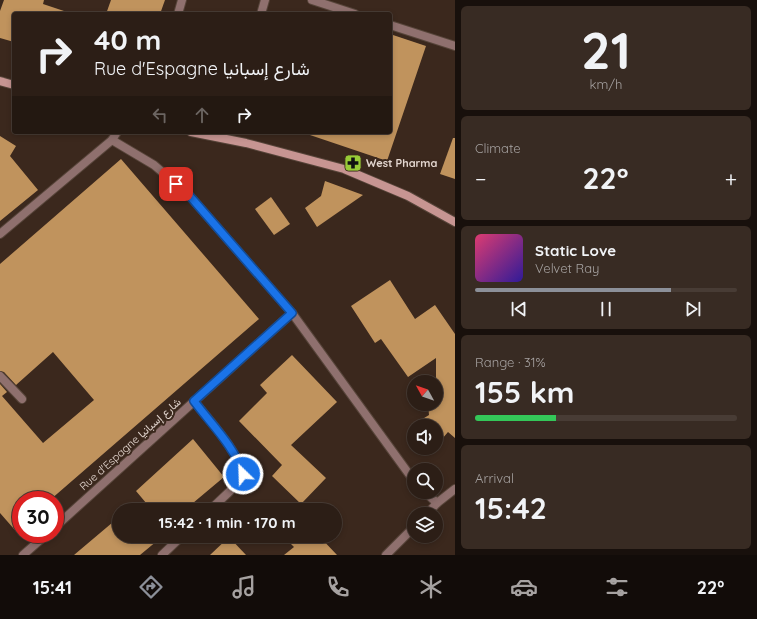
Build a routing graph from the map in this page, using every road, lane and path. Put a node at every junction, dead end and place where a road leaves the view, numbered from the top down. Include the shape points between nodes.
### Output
1 (182, 0) edge
2 (265, 0) edge
3 (312, 0) edge
4 (179, 12) edge
5 (262, 12) edge
6 (349, 12) edge
7 (392, 26) edge
8 (455, 46) edge
9 (0, 81) edge
10 (12, 84) edge
11 (116, 134) edge
12 (212, 134) edge
13 (223, 135) edge
14 (112, 140) junction
15 (455, 222) edge
16 (0, 234) edge
17 (292, 313) junction
18 (0, 376) edge
19 (22, 399) dead end
20 (194, 401) junction
21 (407, 471) edge
22 (455, 489) edge
23 (432, 499) edge
24 (217, 503) edge
25 (437, 503) junction
26 (433, 507) edge
27 (64, 518) edge
28 (407, 534) edge
29 (37, 543) edge
30 (175, 543) edge
31 (23, 555) edge
32 (162, 555) edge
33 (386, 555) edge

1 - 4 street
2 - 5 street
3 - 6 street
7 - 8 street
9 - 10 street
11 - 14 street
12 - 13 street
13 - 15 street via 344,169 408,196
14 - 16 street
14 - 17 street via 154,165 188,194
17 - 20 street, Rue d'Espagne شارع إسبانيا
17 - 21 street
18 - 19 street
20 - 24 street via 226,442 243,474
20 - 27 street, Rue d'Espagne شارع إسبانيا
22 - 25 street
23 - 25 street
25 - 26 street
28 - 33 street
29 - 31 street
30 - 32 street

